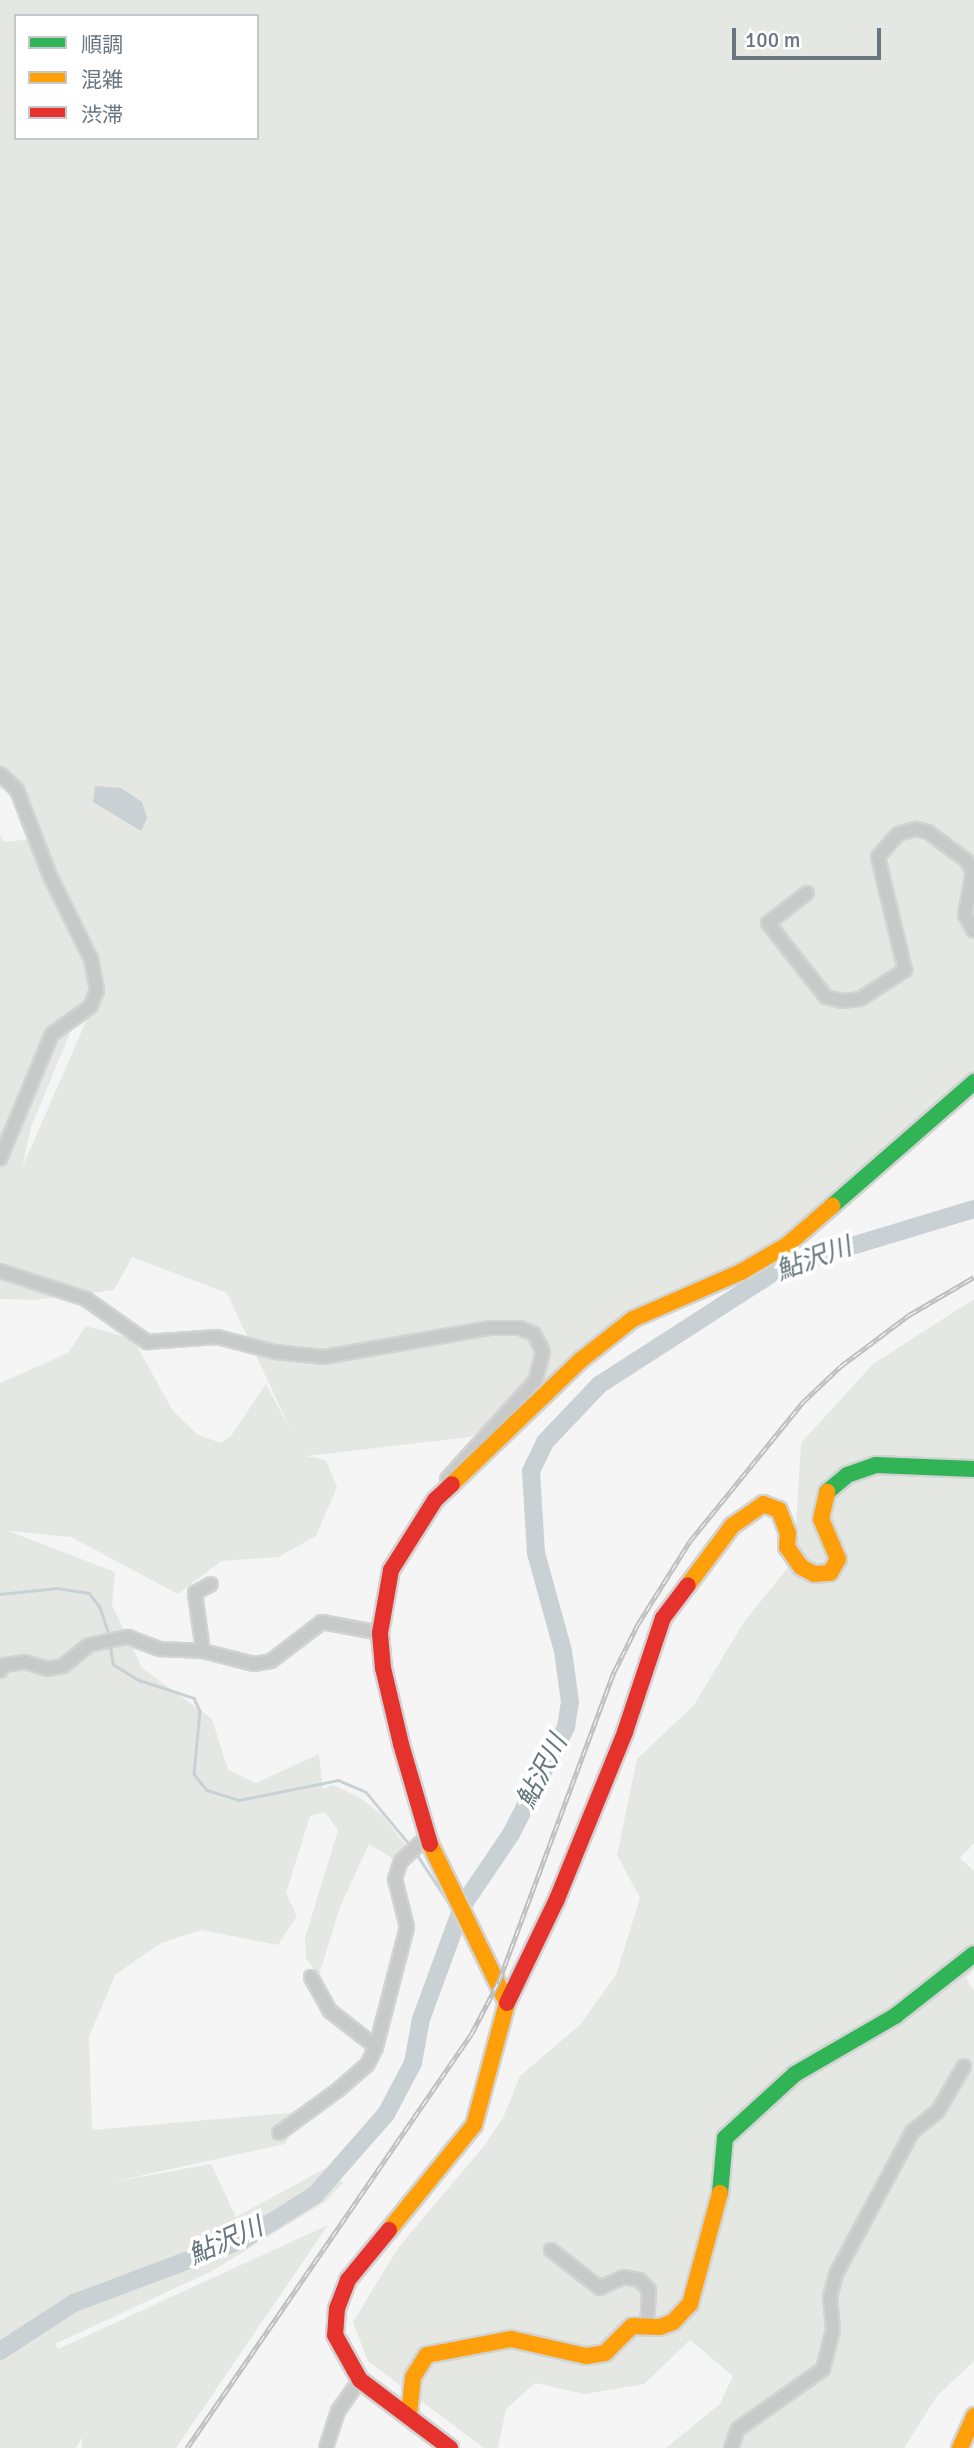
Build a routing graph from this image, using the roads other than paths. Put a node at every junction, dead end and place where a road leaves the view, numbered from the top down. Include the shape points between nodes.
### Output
1 (0, 774) edge
2 (807, 893) dead end
3 (974, 931) edge
4 (974, 1082) edge
5 (0, 1159) edge
6 (0, 1270) edge
7 (974, 1469) edge
8 (414, 1528) junction
9 (211, 1584) dead end
10 (380, 1633) junction
11 (203, 1651) junction
12 (0, 1671) edge
13 (427, 1837) junction
14 (974, 1954) edge
15 (311, 1977) dead end
16 (507, 2003) junction
17 (376, 2047) junction
18 (964, 2066) dead end
19 (279, 2133) dead end
20 (551, 2250) dead end
21 (648, 2324) junction
22 (359, 2380) junction
23 (409, 2415) junction
24 (974, 2416) edge
25 (326, 2448) edge
26 (450, 2448) edge
27 (731, 2448) edge
28 (960, 2448) edge

1 - 5 street via 17,790 27,811 50,876 91,959 97,990 91,1006 52,1034
2 - 3 street via 768,923 826,997 842,1001 860,999 905,970 878,857 898,834 916,829 928,832 965,860 973,871 965,915
4 - 8 street via 788,1245 741,1272 633,1319 521,1417 435,1500
6 - 8 street via 86,1299 147,1342 217,1336 275,1352 324,1357 490,1328 520,1328 534,1334 543,1352 535,1381 430,1499
7 - 16 street via 876,1465 847,1475 824,1494 821,1519 838,1559 830,1573 814,1574 801,1567 787,1547 788,1533 779,1510 763,1504 732,1526 663,1618 625,1732 557,1899
8 - 10 street via 391,1570
9 - 11 street via 195,1593
10 - 11 street via 322,1622 271,1661 254,1664
10 - 13 street via 383,1668
11 - 12 street via 160,1649 128,1637 89,1645 63,1666 48,1669 25,1662 4,1665
13 - 16 street
13 - 17 street via 401,1861 395,1879 407,1927
14 - 21 street via 895,2016 795,2074 725,2138 719,2198 690,2304 673,2322 660,2327
15 - 17 street via 330,2011
16 - 22 street via 474,2125 348,2280 337,2308 335,2335
17 - 19 street via 367,2065 348,2082
18 - 27 street via 938,2111 912,2132 836,2274 831,2297 833,2330 823,2369 748,2420 738,2429
20 - 21 street via 600,2288 624,2277 640,2280 649,2290
21 - 23 street via 632,2326 605,2353 586,2356 511,2339 427,2355 413,2377
22 - 23 street
22 - 25 street via 338,2411
23 - 26 street
24 - 28 street

